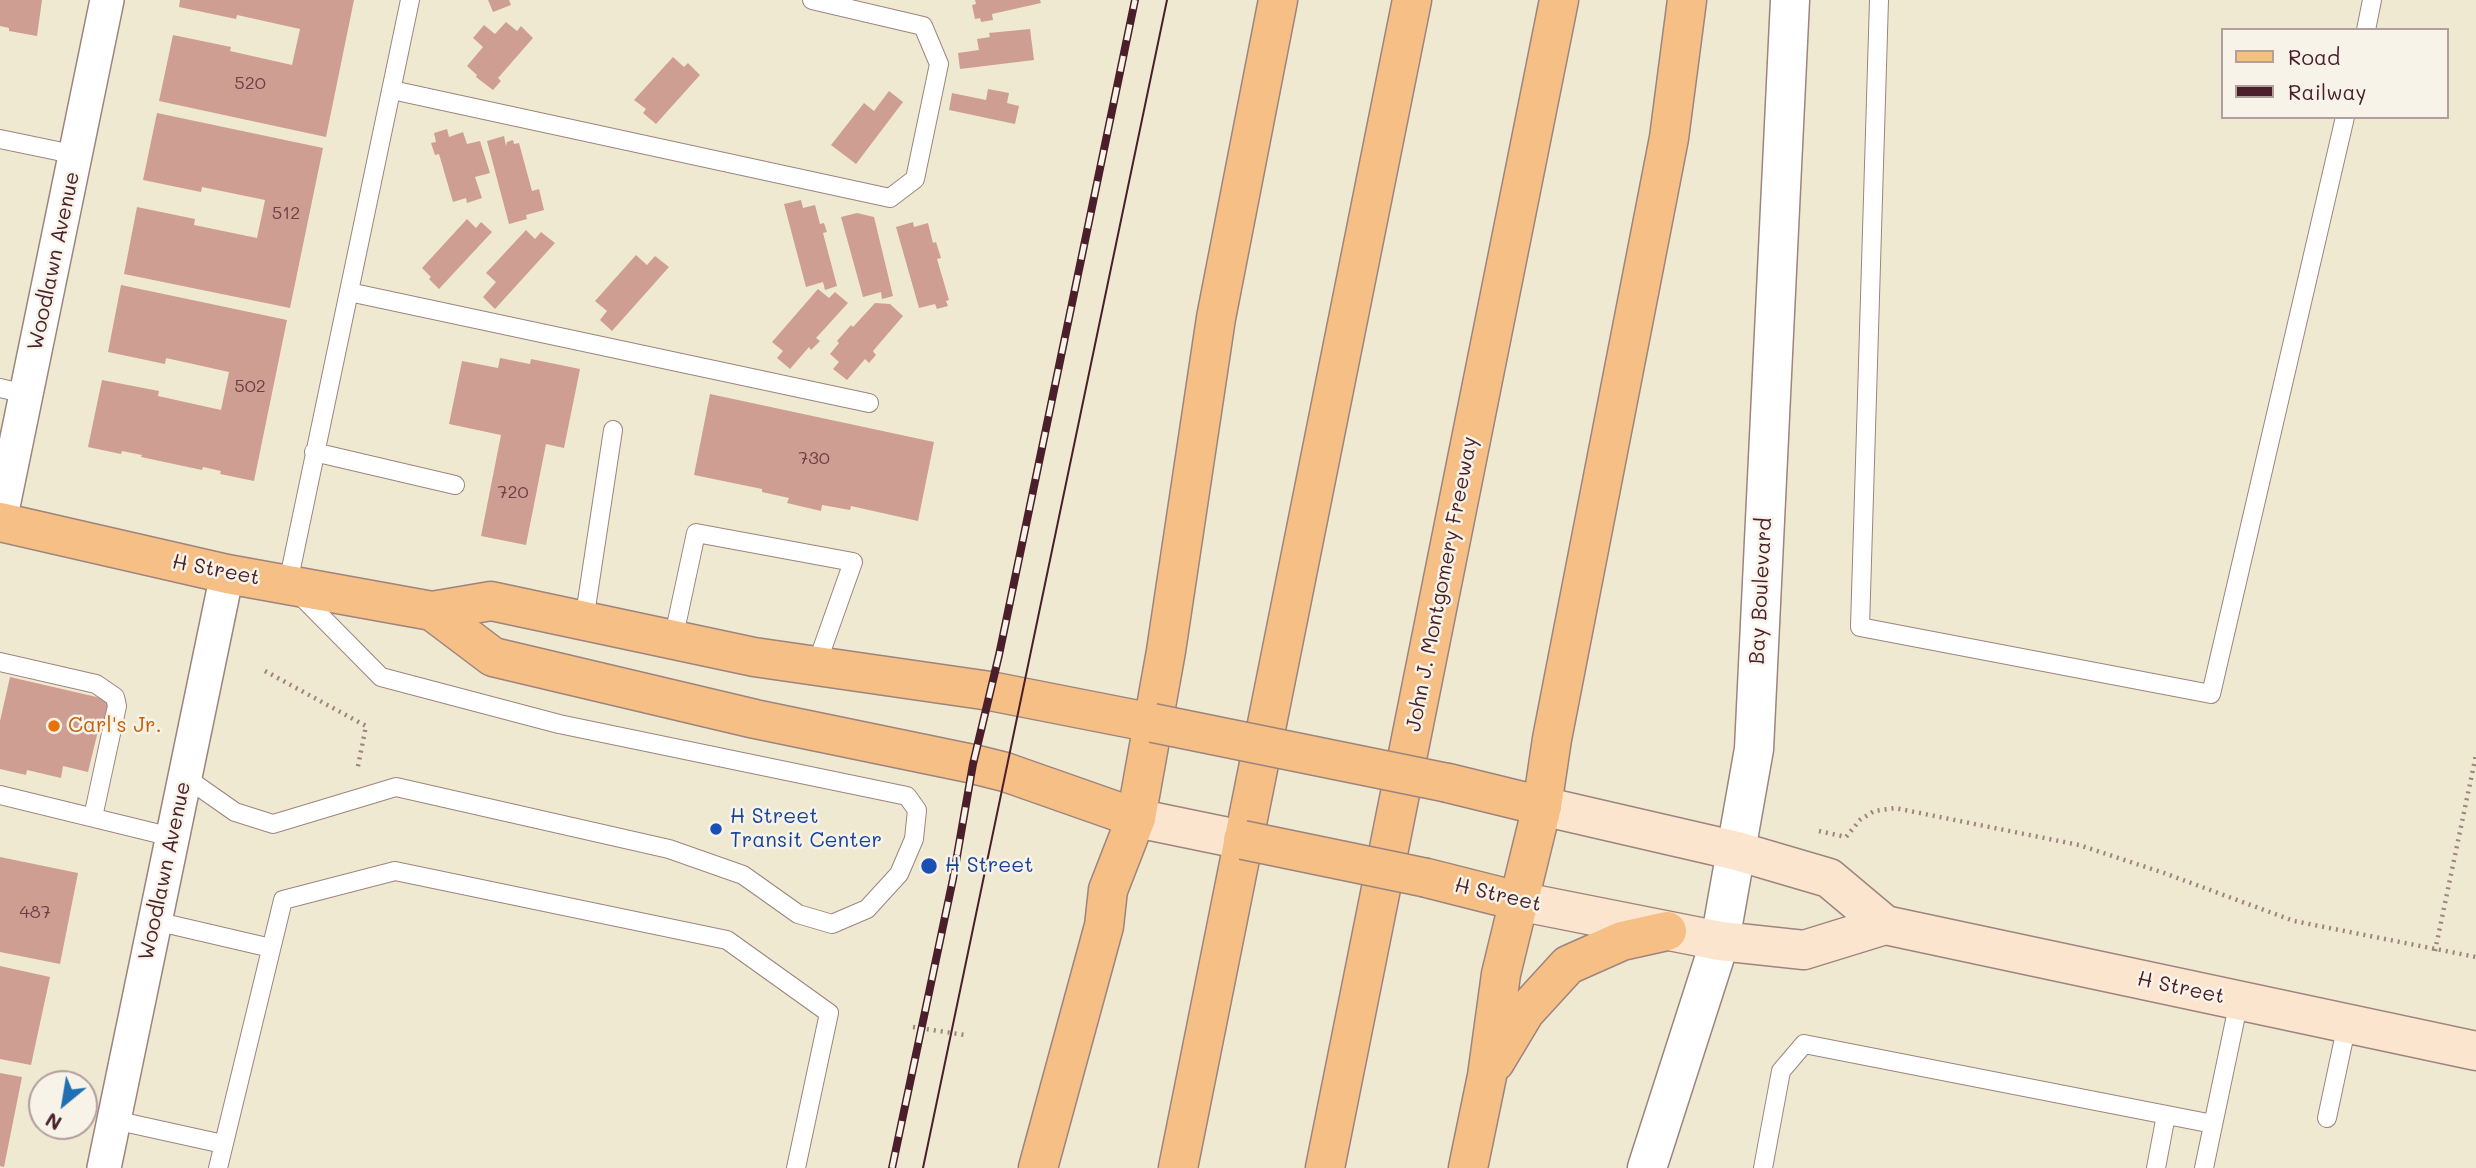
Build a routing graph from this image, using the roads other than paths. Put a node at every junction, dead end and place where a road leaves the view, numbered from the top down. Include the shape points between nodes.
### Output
1 (107, 0) edge
2 (410, 0) edge
3 (812, 0) edge
4 (1278, 0) edge
5 (1412, 0) edge
6 (1559, 0) edge
7 (1687, 0) edge
8 (1790, 0) edge
9 (1879, 0) edge
10 (2372, 0) edge
11 (2365, 28) edge
12 (392, 90) junction
13 (2345, 119) edge
14 (0, 139) edge
15 (77, 155) junction
16 (349, 292) junction
17 (13, 391) edge
18 (869, 403) dead end
19 (613, 430) dead end
20 (314, 452) junction
21 (455, 485) dead end
22 (0, 521) edge
23 (227, 574) junction
24 (288, 583) junction
25 (432, 611) junction
26 (584, 621) junction
27 (673, 640) junction
28 (0, 662) edge
29 (816, 666) junction
30 (1153, 723) junction
31 (185, 778) junction
32 (0, 794) edge
33 (1542, 806) junction
34 (93, 817) junction
35 (1139, 819) junction
36 (172, 837) junction
37 (1737, 851) junction
38 (1518, 901) junction
39 (155, 921) junction
40 (1885, 925) junction
41 (1667, 930) junction
42 (1720, 941) junction
43 (271, 948) junction
44 (2239, 1001) junction
45 (2347, 1024) junction
46 (2476, 1051) edge
47 (1487, 1076) junction
48 (2166, 1115) junction
49 (2327, 1118) dead end
50 (114, 1120) junction
51 (2213, 1124) junction
52 (223, 1144) junction
53 (104, 1168) edge
54 (218, 1168) edge
55 (796, 1168) edge
56 (1038, 1168) edge
57 (1178, 1168) edge
58 (1325, 1168) edge
59 (1468, 1168) edge
60 (1647, 1168) edge
61 (1763, 1168) edge
62 (2156, 1168) edge
63 (2204, 1168) edge

1 - 15 street, Woodlawn Avenue
2 - 12 lane
3 - 12 lane via 923,26 940,64 915,179 890,198
4 - 30 main road via 1216,318
5 - 57 main road
6 - 58 main road, John J. Montgomery Freeway
7 - 33 main road via 1669,138
8 - 37 street, Bay Boulevard via 1754,749
9 - 13 lane via 1860,627 2211,694
10 - 11 lane
12 - 16 lane
14 - 15 lane
15 - 17 street, Woodlawn Avenue
16 - 18 lane
16 - 20 lane
17 - 22 street, Woodlawn Avenue
19 - 26 lane
20 - 21 lane
20 - 24 lane
22 - 23 main road, H Street
23 - 24 main road, H Street
23 - 31 street, Woodlawn Avenue
24 - 25 main road, H Street
24 - 31 lane via 381,677 559,724 907,796 917,810 914,839 899,874 867,909 832,924 798,914 743,876 669,849 396,787 273,824 235,812
25 - 26 main road, H Street via 491,601
25 - 35 main road, H Street via 493,657 983,767
26 - 27 main road, H Street
27 - 29 main road, H Street
27 - 29 lane via 696,533 853,562
28 - 34 lane via 96,684 115,697 117,706
29 - 30 main road, H Street via 990,691
30 - 33 main road, H Street, bridge
30 - 35 main road
31 - 36 street, Woodlawn Avenue
32 - 34 lane
33 - 37 main road, H Street
33 - 38 main road
34 - 36 lane
35 - 38 main road, H Street, bridge
35 - 56 main road via 1108,890 1104,926
36 - 39 street, Woodlawn Avenue
37 - 40 main road, H Street via 1829,878
37 - 42 street, Bay Boulevard
38 - 41 main road, H Street
38 - 47 main road via 1501,974
39 - 43 lane
39 - 50 street, Woodlawn Avenue
40 - 42 main road, H Street via 1804,950
40 - 44 main road, H Street
41 - 42 main road, H Street
41 - 47 main road via 1622,941 1569,965 1525,1013
42 - 60 street, Bay Boulevard
43 - 52 lane
43 - 55 lane via 283,900 395,871 727,940 829,1013
44 - 45 main road, H Street
44 - 51 lane
45 - 46 main road, H Street
45 - 49 lane
47 - 59 main road
48 - 51 lane
48 - 61 lane via 1804,1044 1781,1071
48 - 62 lane
50 - 52 lane
50 - 53 street, Woodlawn Avenue
51 - 63 lane
52 - 54 lane

